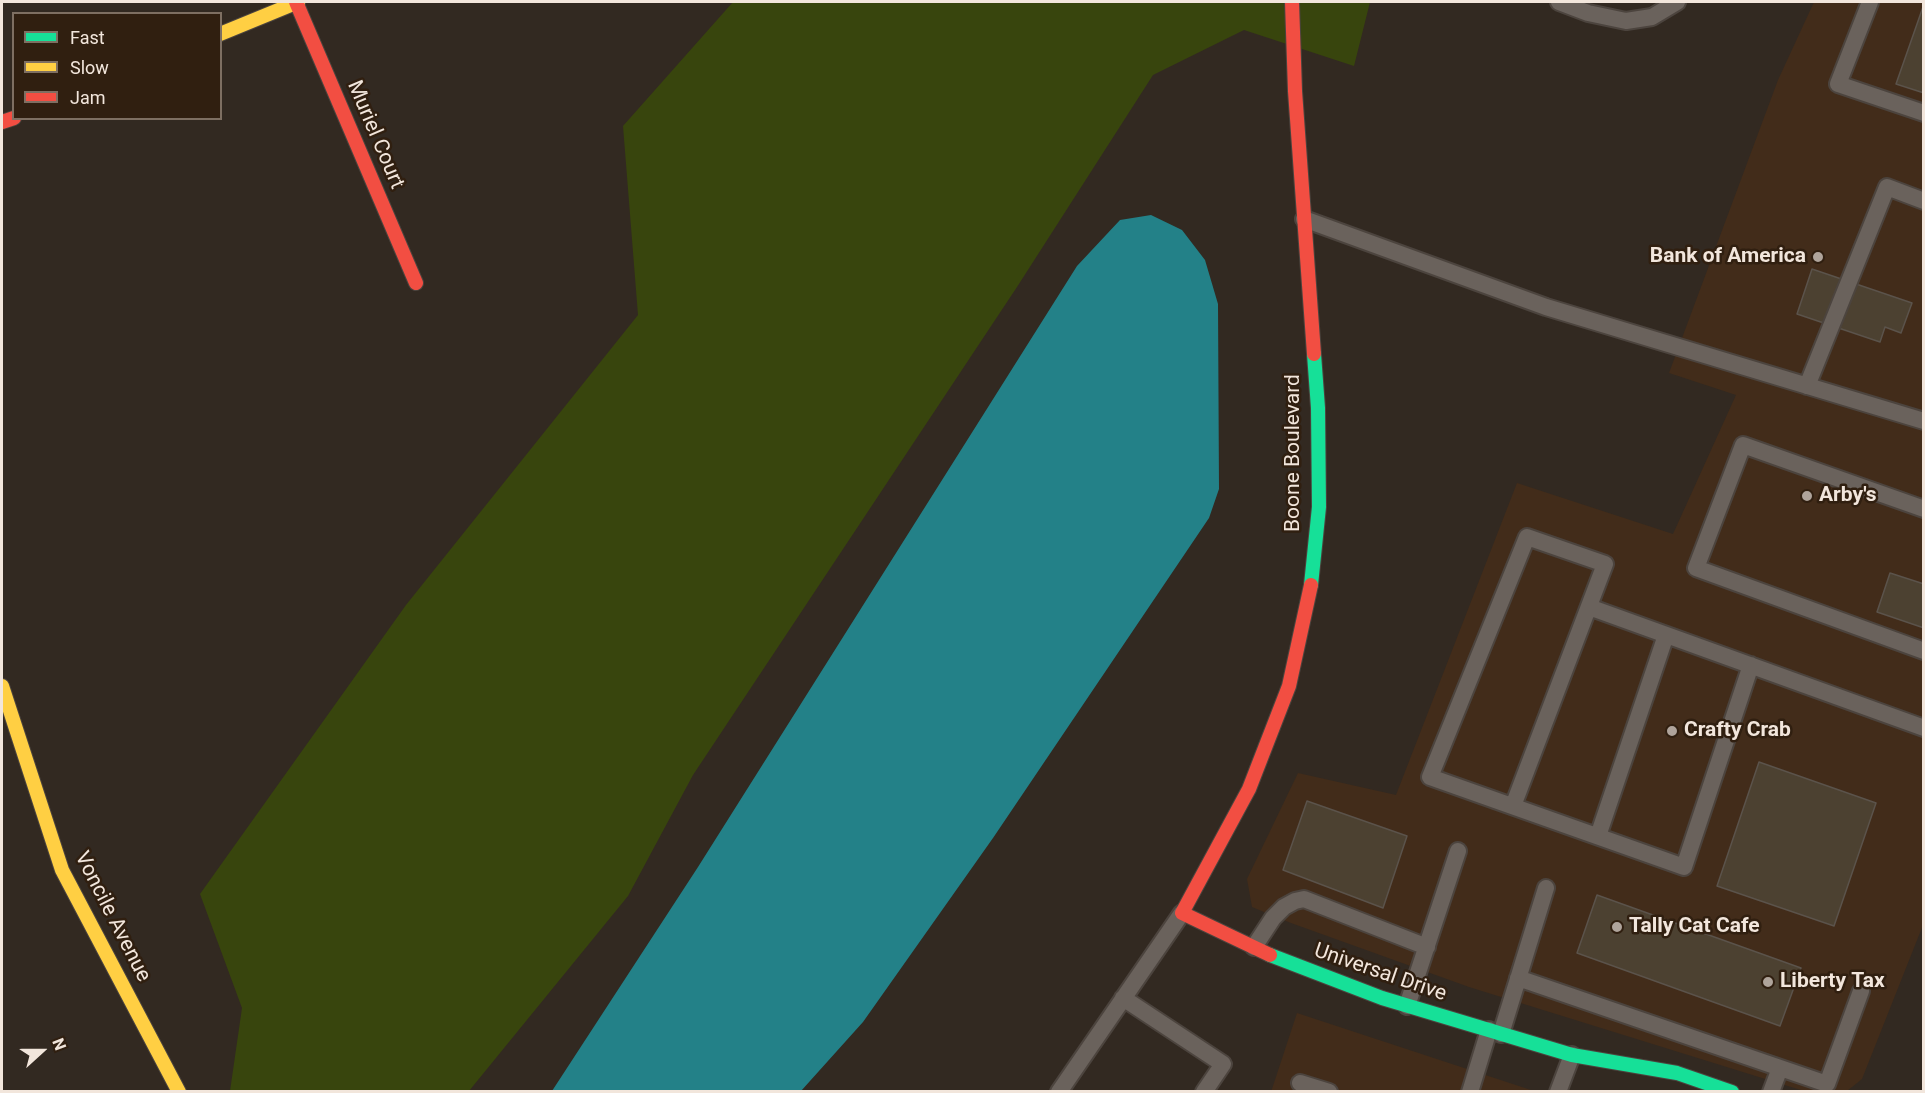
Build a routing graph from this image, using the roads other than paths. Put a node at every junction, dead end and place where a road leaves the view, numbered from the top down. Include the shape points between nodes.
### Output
1 (297, 2) edge
2 (1292, 2) edge
3 (1558, 2) edge
4 (1677, 2) edge
5 (1870, 2) edge
6 (222, 33) edge
7 (1923, 113) edge
8 (1923, 201) edge
9 (1304, 219) junction
10 (416, 283) dead end
11 (1807, 386) junction
12 (1923, 421) edge
13 (1923, 509) edge
14 (1589, 607) junction
15 (1666, 635) junction
16 (1923, 651) edge
17 (1751, 665) junction
18 (2, 686) edge
19 (1923, 728) edge
20 (1513, 806) junction
21 (1598, 836) junction
22 (1458, 851) dead end
23 (1546, 888) dead end
24 (1182, 913) junction
25 (1254, 947) junction
26 (1427, 947) junction
27 (1518, 978) junction
28 (1861, 991) dead end
29 (1123, 998) junction
30 (1407, 1006) junction
31 (1495, 1032) junction
32 (1572, 1055) junction
33 (1780, 1068) junction
34 (1620, 1078) dead end
35 (1300, 1083) dead end
36 (179, 1092) edge
37 (1059, 1092) edge
38 (1204, 1092) edge
39 (1329, 1092) edge
40 (1470, 1092) edge
41 (1558, 1092) edge
42 (1732, 1092) edge
43 (1772, 1092) edge

1 - 6 street
1 - 10 street, Muriel Court
2 - 9 street, Boone Boulevard
3 - 4 lane via 1626,21 1652,17
5 - 7 lane via 1838,84
8 - 11 lane via 1887,187
9 - 11 lane via 1546,307
9 - 24 street, Boone Boulevard via 1318,408 1319,507 1310,595 1289,686 1249,789
11 - 12 lane
13 - 16 lane via 1743,445 1696,567
14 - 15 lane
14 - 20 lane
14 - 20 lane via 1605,564 1527,537 1430,777
15 - 17 lane
15 - 21 lane
17 - 19 lane
17 - 21 lane via 1684,867
18 - 36 street, Voncile Avenue via 62,870
20 - 21 lane
22 - 26 lane
23 - 27 lane
24 - 25 street, Universal Drive
24 - 29 lane
25 - 26 lane via 1284,907 1304,899
25 - 30 street, Universal Drive
26 - 30 lane
27 - 31 lane
27 - 33 lane
28 - 33 lane via 1827,1084
29 - 37 lane
29 - 38 lane via 1223,1064
30 - 31 street, Universal Drive
31 - 32 street, Universal Drive
31 - 40 lane
32 - 34 street, Universal Drive
32 - 41 lane
32 - 42 street, Universal Drive via 1677,1072
33 - 43 lane
35 - 39 lane

